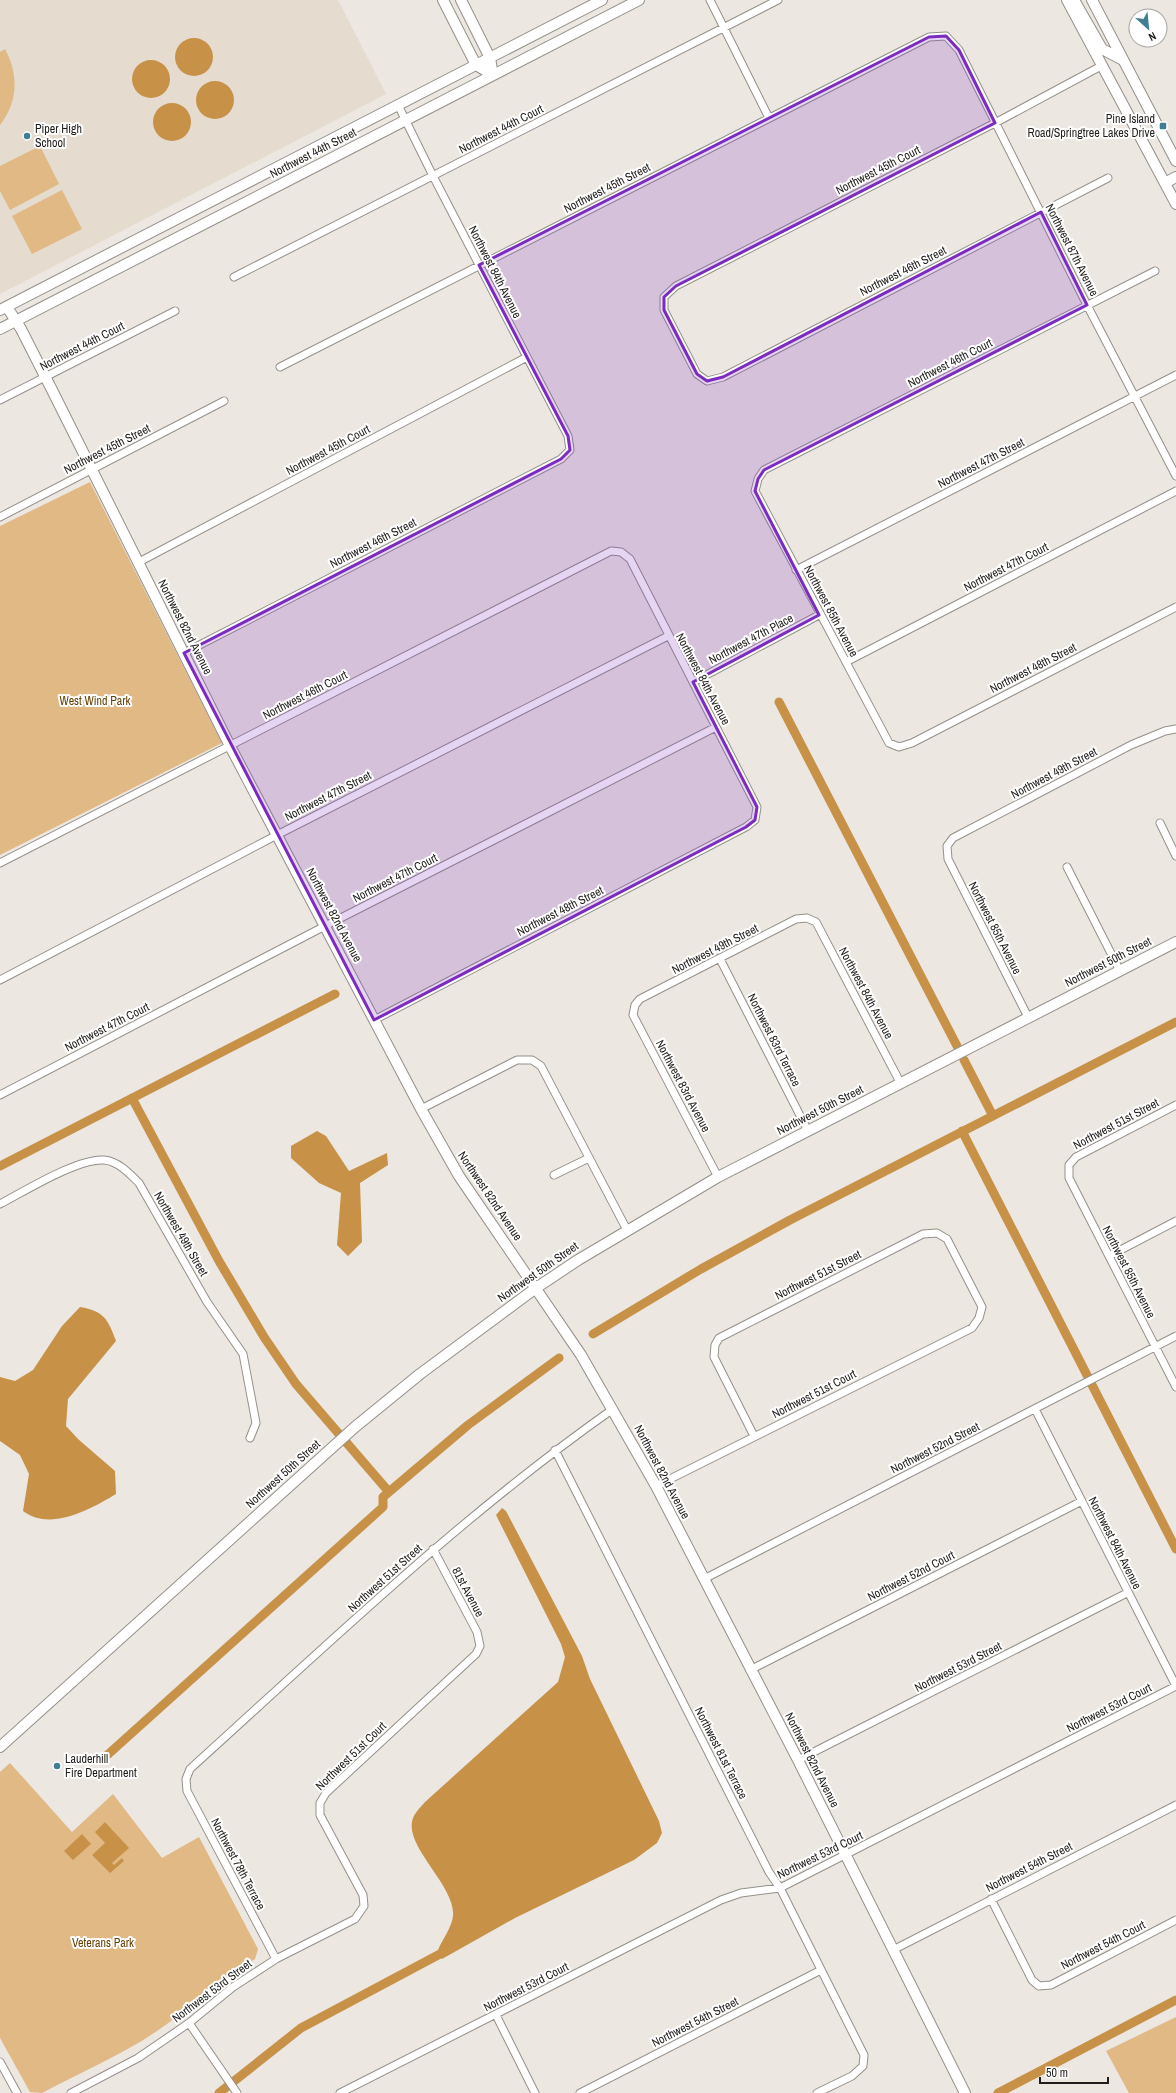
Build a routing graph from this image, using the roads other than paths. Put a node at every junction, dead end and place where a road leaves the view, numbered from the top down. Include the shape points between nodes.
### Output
1 (443, 0) edge
2 (461, 0) edge
3 (602, 0) edge
4 (639, 0) edge
5 (710, 0) edge
6 (778, 0) edge
7 (1067, 0) edge
8 (1074, 0) edge
9 (1092, 0) edge
10 (724, 28) junction
11 (946, 36) joint
12 (490, 58) junction
13 (1124, 60) junction
14 (476, 65) junction
15 (1103, 65) junction
16 (493, 75) junction
17 (398, 105) junction
18 (769, 118) junction
19 (406, 120) junction
20 (995, 123) junction
21 (1176, 160) edge
22 (283, 164) junction
23 (433, 176) junction
24 (1108, 178) dead end
25 (1176, 178) edge
26 (290, 180) junction
27 (1165, 184) junction
28 (1175, 200) edge
29 (1041, 212) junction
30 (479, 265) junction
31 (1156, 271) dead end
32 (234, 277) dead end
33 (1088, 305) junction
34 (4, 308) edge
35 (175, 311) dead end
36 (16, 321) junction
37 (0, 329) edge
38 (527, 358) junction
39 (280, 367) dead end
40 (1176, 375) edge
41 (46, 377) junction
42 (707, 381) joint
43 (1135, 397) junction
44 (0, 400) edge
45 (224, 402) dead end
46 (570, 450) joint
47 (92, 469) junction
48 (1176, 476) edge
49 (758, 479) joint
50 (1176, 491) edge
51 (0, 517) edge
52 (621, 552) joint
53 (139, 562) junction
54 (796, 570) junction
55 (1176, 606) edge
56 (819, 615) junction
57 (668, 636) junction
58 (184, 653) junction
59 (846, 662) junction
60 (693, 682) junction
61 (716, 727) junction
62 (1176, 729) edge
63 (230, 746) junction
64 (899, 747) joint
65 (756, 820) joint
66 (1160, 823) dead end
67 (277, 835) junction
68 (947, 846) joint
69 (1176, 856) edge
70 (0, 863) edge
71 (1067, 867) dead end
72 (807, 918) joint
73 (325, 926) junction
74 (1176, 942) edge
75 (720, 959) junction
76 (1120, 971) junction
77 (0, 980) edge
78 (636, 1005) joint
79 (1028, 1017) junction
80 (374, 1020) junction
81 (901, 1084) junction
82 (0, 1095) edge
83 (1176, 1105) edge
84 (422, 1109) junction
85 (808, 1131) junction
86 (589, 1158) junction
87 (1069, 1165) joint
88 (554, 1175) dead end
89 (718, 1177) junction
90 (0, 1204) edge
91 (1176, 1222) edge
92 (627, 1230) junction
93 (937, 1233) joint
94 (1109, 1256) junction
95 (536, 1288) junction
96 (1176, 1336) edge
97 (1155, 1347) junction
98 (1176, 1387) edge
99 (613, 1409) junction
100 (1035, 1409) junction
101 (754, 1436) junction
102 (250, 1438) dead end
103 (555, 1450) junction
104 (656, 1486) junction
105 (1082, 1501) junction
106 (433, 1549) junction
107 (704, 1579) junction
108 (1128, 1593) junction
109 (480, 1646) joint
110 (750, 1670) junction
111 (1176, 1686) edge
112 (0, 1747) edge
113 (798, 1760) junction
114 (186, 1779) joint
115 (1176, 1805) edge
116 (846, 1855) junction
117 (780, 1888) junction
118 (991, 1899) junction
119 (364, 1906) joint
120 (1176, 1920) edge
121 (893, 1950) junction
122 (276, 1959) junction
123 (820, 1970) junction
124 (496, 2015) junction
125 (189, 2023) junction
126 (0, 2062) edge
127 (16, 2093) edge
128 (72, 2093) edge
129 (237, 2093) edge
130 (340, 2093) edge
131 (535, 2093) edge
132 (580, 2093) edge
133 (817, 2093) edge
134 (964, 2093) edge

1 - 14 street
2 - 12 street
3 - 12 street, Northwest 44th Street
4 - 16 street, Northwest 44th Street
5 - 10 street
6 - 10 street, Northwest 44th Court
7 - 15 street
8 - 13 street via 1102,48
9 - 13 street
10 - 18 street
10 - 23 street, Northwest 44th Court
11 - 18 street, Northwest 45th Street via 930,37
11 - 20 street, Northwest 87th Avenue via 959,50
12 - 14 street, Northwest 44th Street
12 - 16 street
13 - 21 street
14 - 16 street
14 - 17 street, Northwest 44th Street
15 - 20 street, Northwest 45th Court
15 - 27 street
16 - 19 street, Northwest 44th Street
17 - 19 street, Northwest 84th Avenue
17 - 22 street, Northwest 44th Street
18 - 30 street, Northwest 45th Street
19 - 23 street, Northwest 84th Avenue
19 - 26 street, Northwest 44th Street
20 - 29 street, Northwest 87th Avenue
20 - 42 street, Northwest 45th Court via 676,286 664,297 664,310 697,374
22 - 26 street
22 - 34 street, Northwest 44th Street
23 - 30 street, Northwest 84th Avenue
23 - 32 street, Northwest 44th Court
24 - 29 street, Northwest 46th Street
25 - 27 street
26 - 36 street, Northwest 44th Street
27 - 28 street
29 - 33 street, Northwest 87th Avenue
29 - 42 street, Northwest 46th Street via 723,376
30 - 38 street, Northwest 84th Avenue
30 - 39 street, Northwest 45th Street
31 - 33 street, Northwest 46th Court
33 - 43 street, Northwest 87th Avenue
33 - 49 street, Northwest 46th Court via 764,470
34 - 36 street, Northwest 82nd Avenue
35 - 41 street, Northwest 44th Court
36 - 37 street, Northwest 44th Street
36 - 41 street, Northwest 82nd Avenue
38 - 46 street, Northwest 84th Avenue via 568,436
38 - 53 street, Northwest 45th Court
40 - 43 street, Northwest 47th Street
41 - 44 street, Northwest 44th Court
41 - 47 street, Northwest 82nd Avenue
43 - 48 street, Northwest 87th Avenue
43 - 54 street, Northwest 47th Street
45 - 47 street, Northwest 45th Street
46 - 58 street, Northwest 46th Street via 561,459
47 - 51 street, Northwest 45th Street
47 - 53 street, Northwest 82nd Avenue
49 - 54 street, Northwest 85th Avenue via 755,491
50 - 59 street, Northwest 47th Court
52 - 57 street, Northwest 84th Avenue via 630,559
52 - 63 street, Northwest 46th Court via 611,551
53 - 58 street, Northwest 82nd Avenue
54 - 56 street, Northwest 85th Avenue
55 - 64 street, Northwest 48th Street via 912,743
56 - 59 street, Northwest 85th Avenue
56 - 60 street, Northwest 47th Place
57 - 60 street, Northwest 84th Avenue
57 - 67 street, Northwest 47th Street
58 - 63 street, Northwest 82nd Avenue
59 - 64 street, Northwest 85th Avenue via 888,743
60 - 61 street, Northwest 84th Avenue
61 - 65 street, Northwest 84th Avenue via 757,807
61 - 73 street, Northwest 47th Court
62 - 68 street, Northwest 49th Street via 1131,745 953,838
63 - 67 street, Northwest 82nd Avenue
63 - 70 street, Northwest 46th Court
65 - 80 street, Northwest 48th Street
66 - 69 street
67 - 73 street, Northwest 82nd Avenue
67 - 77 street, Northwest 47th Street
68 - 79 street, Northwest 85th Avenue via 948,859
71 - 76 street
72 - 75 street, Northwest 49th Street via 796,919
72 - 81 street, Northwest 84th Avenue via 816,922
73 - 80 street, Northwest 82nd Avenue
73 - 82 street, Northwest 47th Court
74 - 76 street, Northwest 50th Street
75 - 78 street, Northwest 49th Street via 640,999
75 - 85 street, Northwest 83rd Terrace
76 - 79 street, Northwest 50th Street
78 - 89 street, Northwest 83rd Avenue via 633,1016
79 - 81 street, Northwest 50th Street
80 - 84 street, Northwest 82nd Avenue
81 - 85 street, Northwest 50th Street
83 - 87 street, Northwest 51st Street via 1076,1157
84 - 86 street via 517,1060 532,1060 541,1066
84 - 95 street, Northwest 82nd Avenue via 459,1176
85 - 89 street, Northwest 50th Street
86 - 88 street
86 - 92 street
87 - 94 street, Northwest 85th Avenue via 1069,1178
89 - 92 street, Northwest 50th Street
90 - 102 street, Northwest 49th Street via 82,1163 104,1160 125,1169 139,1183 207,1302 243,1354 256,1422
91 - 94 street
92 - 95 street, Northwest 50th Street
93 - 101 street, Northwest 51st Street via 923,1234 719,1338 715,1345 714,1357
93 - 101 street, Northwest 51st Court via 947,1239 982,1307 979,1318 972,1328
94 - 97 street, Northwest 85th Avenue
95 - 99 street, Northwest 82nd Avenue
95 - 112 street, Northwest 50th Street via 420,1374 348,1432
96 - 97 street, Northwest 52nd Street
97 - 98 street, Northwest 85th Avenue
97 - 100 street, Northwest 52nd Street
99 - 103 street, Northwest 51st Street
99 - 104 street, Northwest 82nd Avenue
100 - 105 street, Northwest 84th Avenue
100 - 107 street, Northwest 52nd Street
101 - 104 street, Northwest 51st Court
103 - 106 street, Northwest 51st Street
103 - 117 street, Northwest 81st Terrace via 769,1872
104 - 107 street, Northwest 82nd Avenue
105 - 108 street, Northwest 84th Avenue
105 - 110 street, Northwest 52nd Court
106 - 109 street, 81st Avenue via 477,1632
106 - 114 street, Northwest 51st Street via 190,1769
107 - 110 street, Northwest 82nd Avenue
108 - 111 street, Northwest 84th Avenue
108 - 113 street, Northwest 53rd Street
109 - 119 street, Northwest 51st Court via 476,1654 326,1793 320,1803 320,1815 364,1895
110 - 113 street, Northwest 82nd Avenue
111 - 116 street, Northwest 53rd Court
113 - 116 street, Northwest 82nd Avenue
114 - 122 street, Northwest 78th Terrace via 187,1791
115 - 118 street, Northwest 54th Street
116 - 117 street, Northwest 53rd Court
116 - 121 street, Northwest 82nd Avenue
117 - 123 street, Northwest 81st Terrace
117 - 124 street, Northwest 53rd Court via 741,1893 721,1900
118 - 120 street, Northwest 54th Court via 1032,1980 1039,1986 1051,1985
118 - 121 street, Northwest 54th Street
119 - 122 street, Northwest 53rd Street via 355,1918
121 - 134 street, Northwest 82nd Avenue
122 - 125 street, Northwest 53rd Street via 233,1987
123 - 132 street, Northwest 54th Street
123 - 133 street, Northwest 81st Terrace via 864,2055 863,2066 852,2076
124 - 130 street, Northwest 53rd Court
124 - 131 street
125 - 128 street, Northwest 53rd Street via 138,2058
125 - 129 street
126 - 127 street

